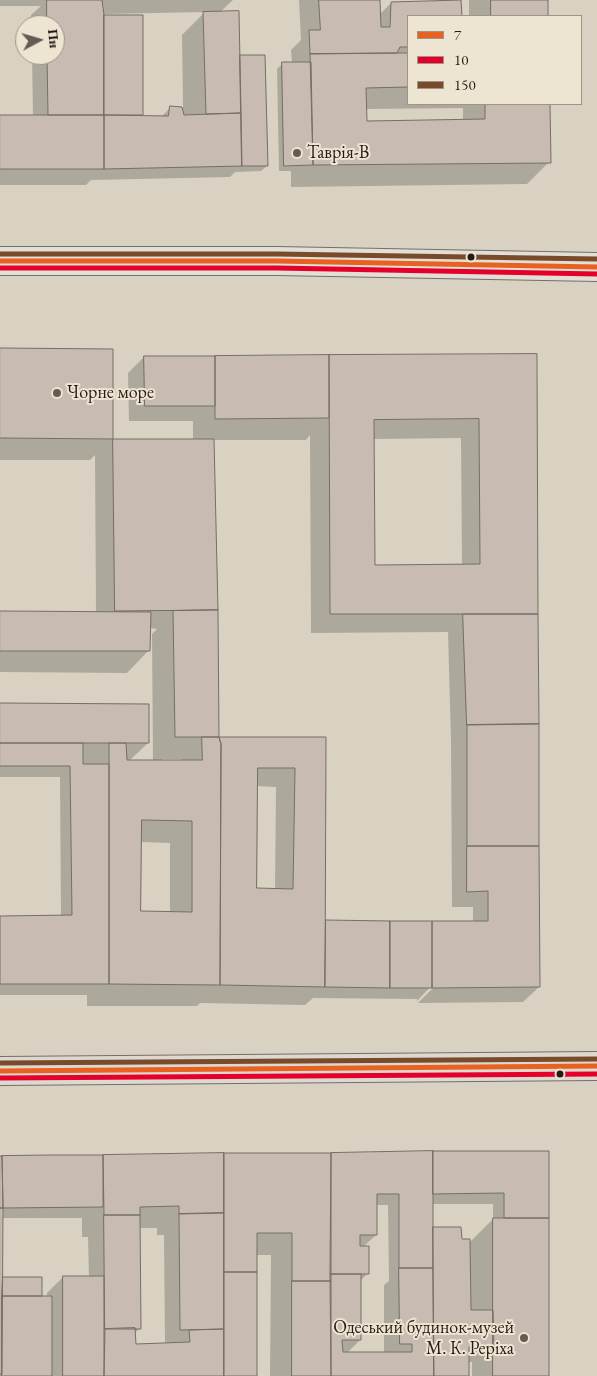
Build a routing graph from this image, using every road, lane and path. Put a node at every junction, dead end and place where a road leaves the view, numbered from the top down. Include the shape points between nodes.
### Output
1 (0, 261) edge
2 (597, 267) edge
3 (597, 1066) edge
4 (0, 1071) edge

1 - 2 main road via 277,260
3 - 4 main road

